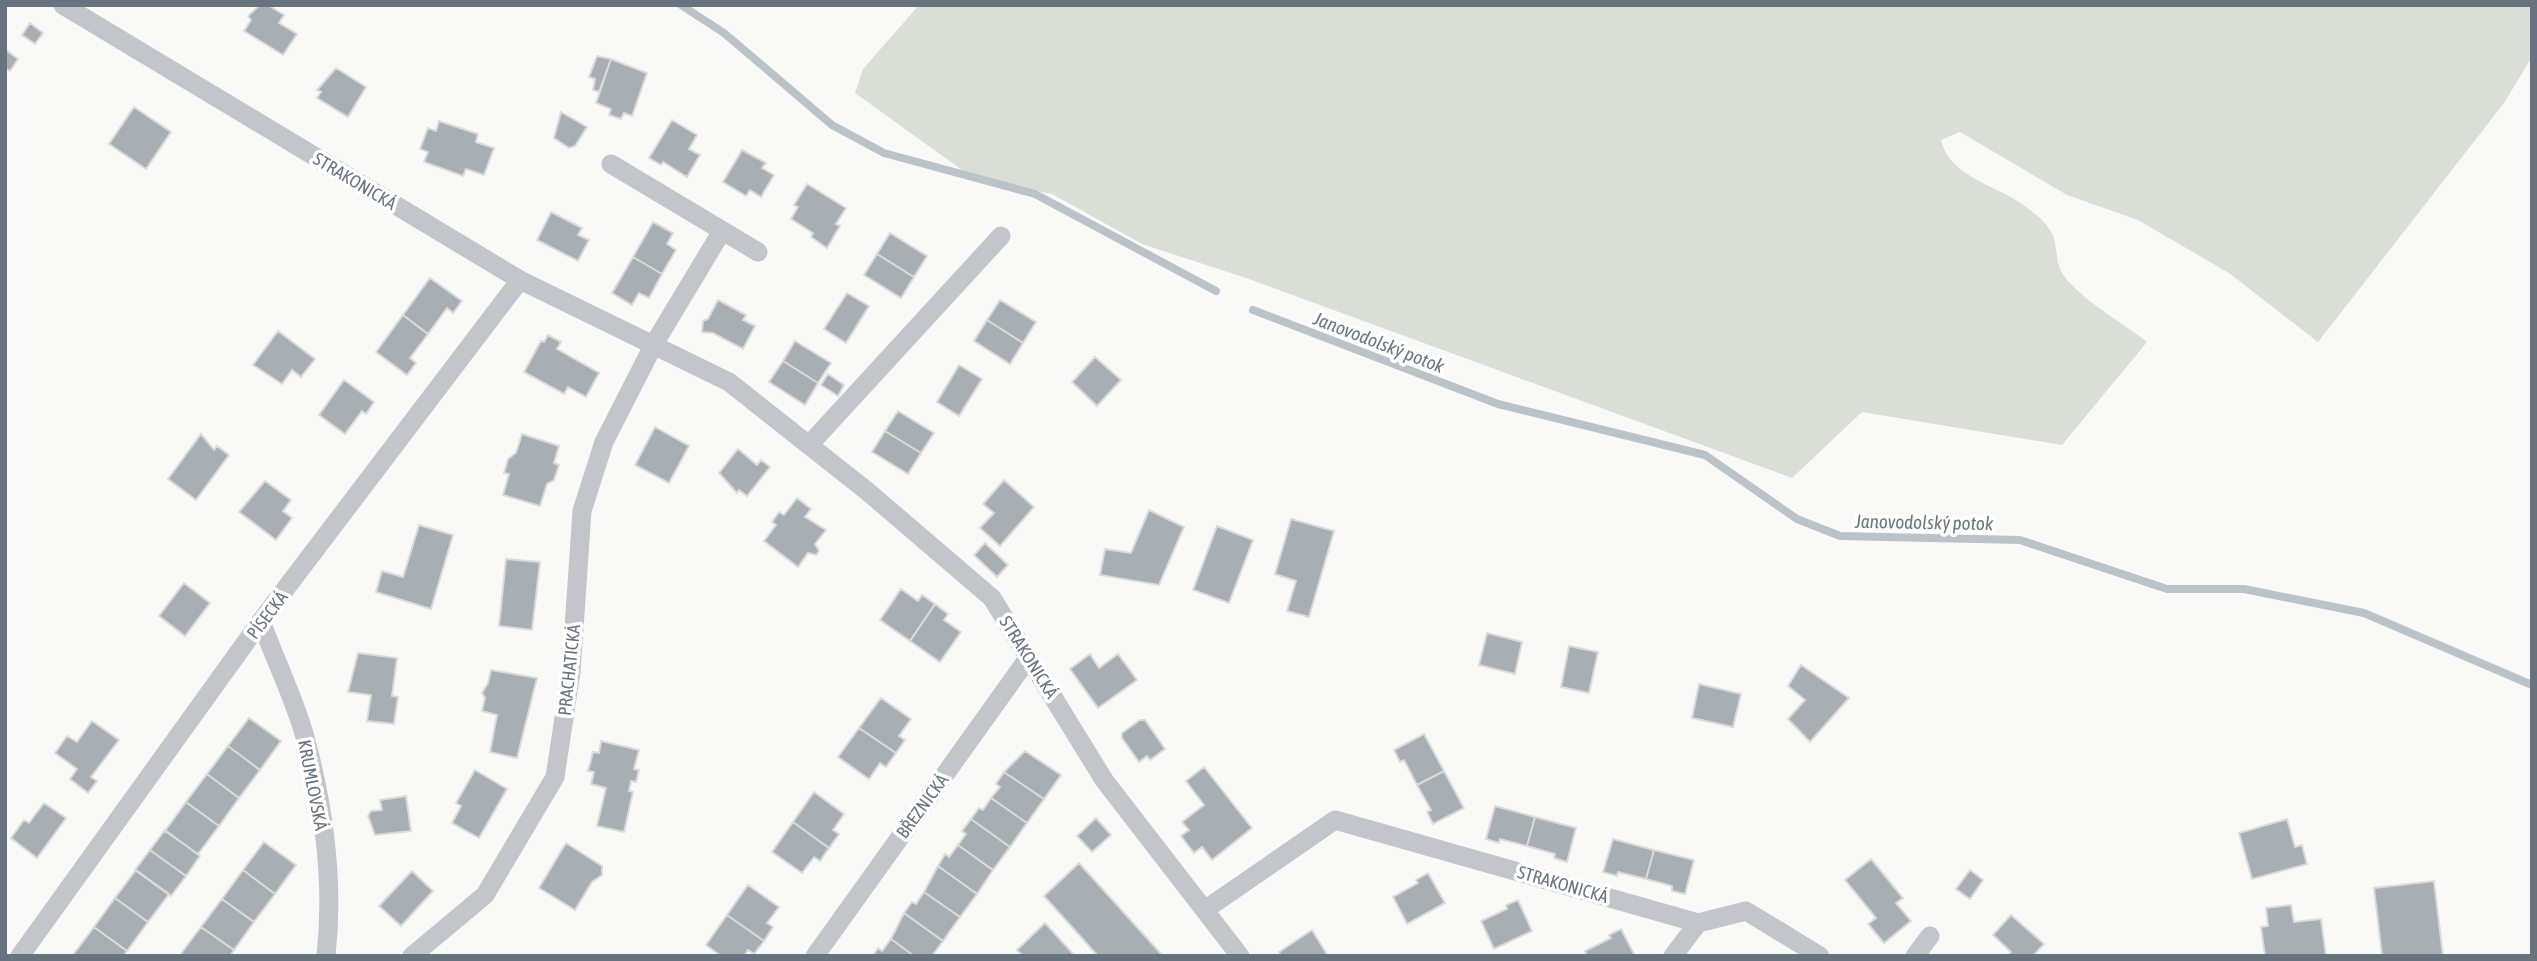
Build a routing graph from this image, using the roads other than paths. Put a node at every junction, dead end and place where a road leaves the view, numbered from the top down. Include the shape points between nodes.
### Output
1 (63, 5) edge
2 (611, 164) dead end
3 (722, 231) junction
4 (1001, 236) dead end
5 (758, 252) dead end
6 (520, 280) junction
7 (654, 344) junction
8 (809, 445) junction
9 (261, 621) junction
10 (1029, 657) junction
11 (1206, 909) junction
12 (1698, 923) junction
13 (1930, 936) dead end
14 (20, 956) edge
15 (326, 956) edge
16 (412, 956) edge
17 (815, 956) edge
18 (1240, 956) edge
19 (1673, 956) edge
20 (1819, 956) edge
21 (1915, 956) edge

1 - 6 street, STRAKONICKÁ
2 - 3 street
3 - 5 street
3 - 7 street
4 - 8 street
6 - 7 street, STRAKONICKÁ
6 - 9 street, PÍSECKÁ
7 - 8 street, STRAKONICKÁ via 729,382
7 - 16 street, PRACHATICKÁ via 604,442 582,511 571,672 555,777 485,895
8 - 10 street, STRAKONICKÁ via 992,598
9 - 14 street, PÍSECKÁ
9 - 15 street, KRUMLOVSKÁ via 304,735 321,809 328,888
10 - 11 street, STRAKONICKÁ via 1104,780
10 - 17 street, BŘEZNICKÁ
11 - 12 street, STRAKONICKÁ via 1335,820
11 - 18 street, STRAKONICKÁ
12 - 19 street
12 - 20 street, STRAKONICKÁ via 1746,911
13 - 21 street

